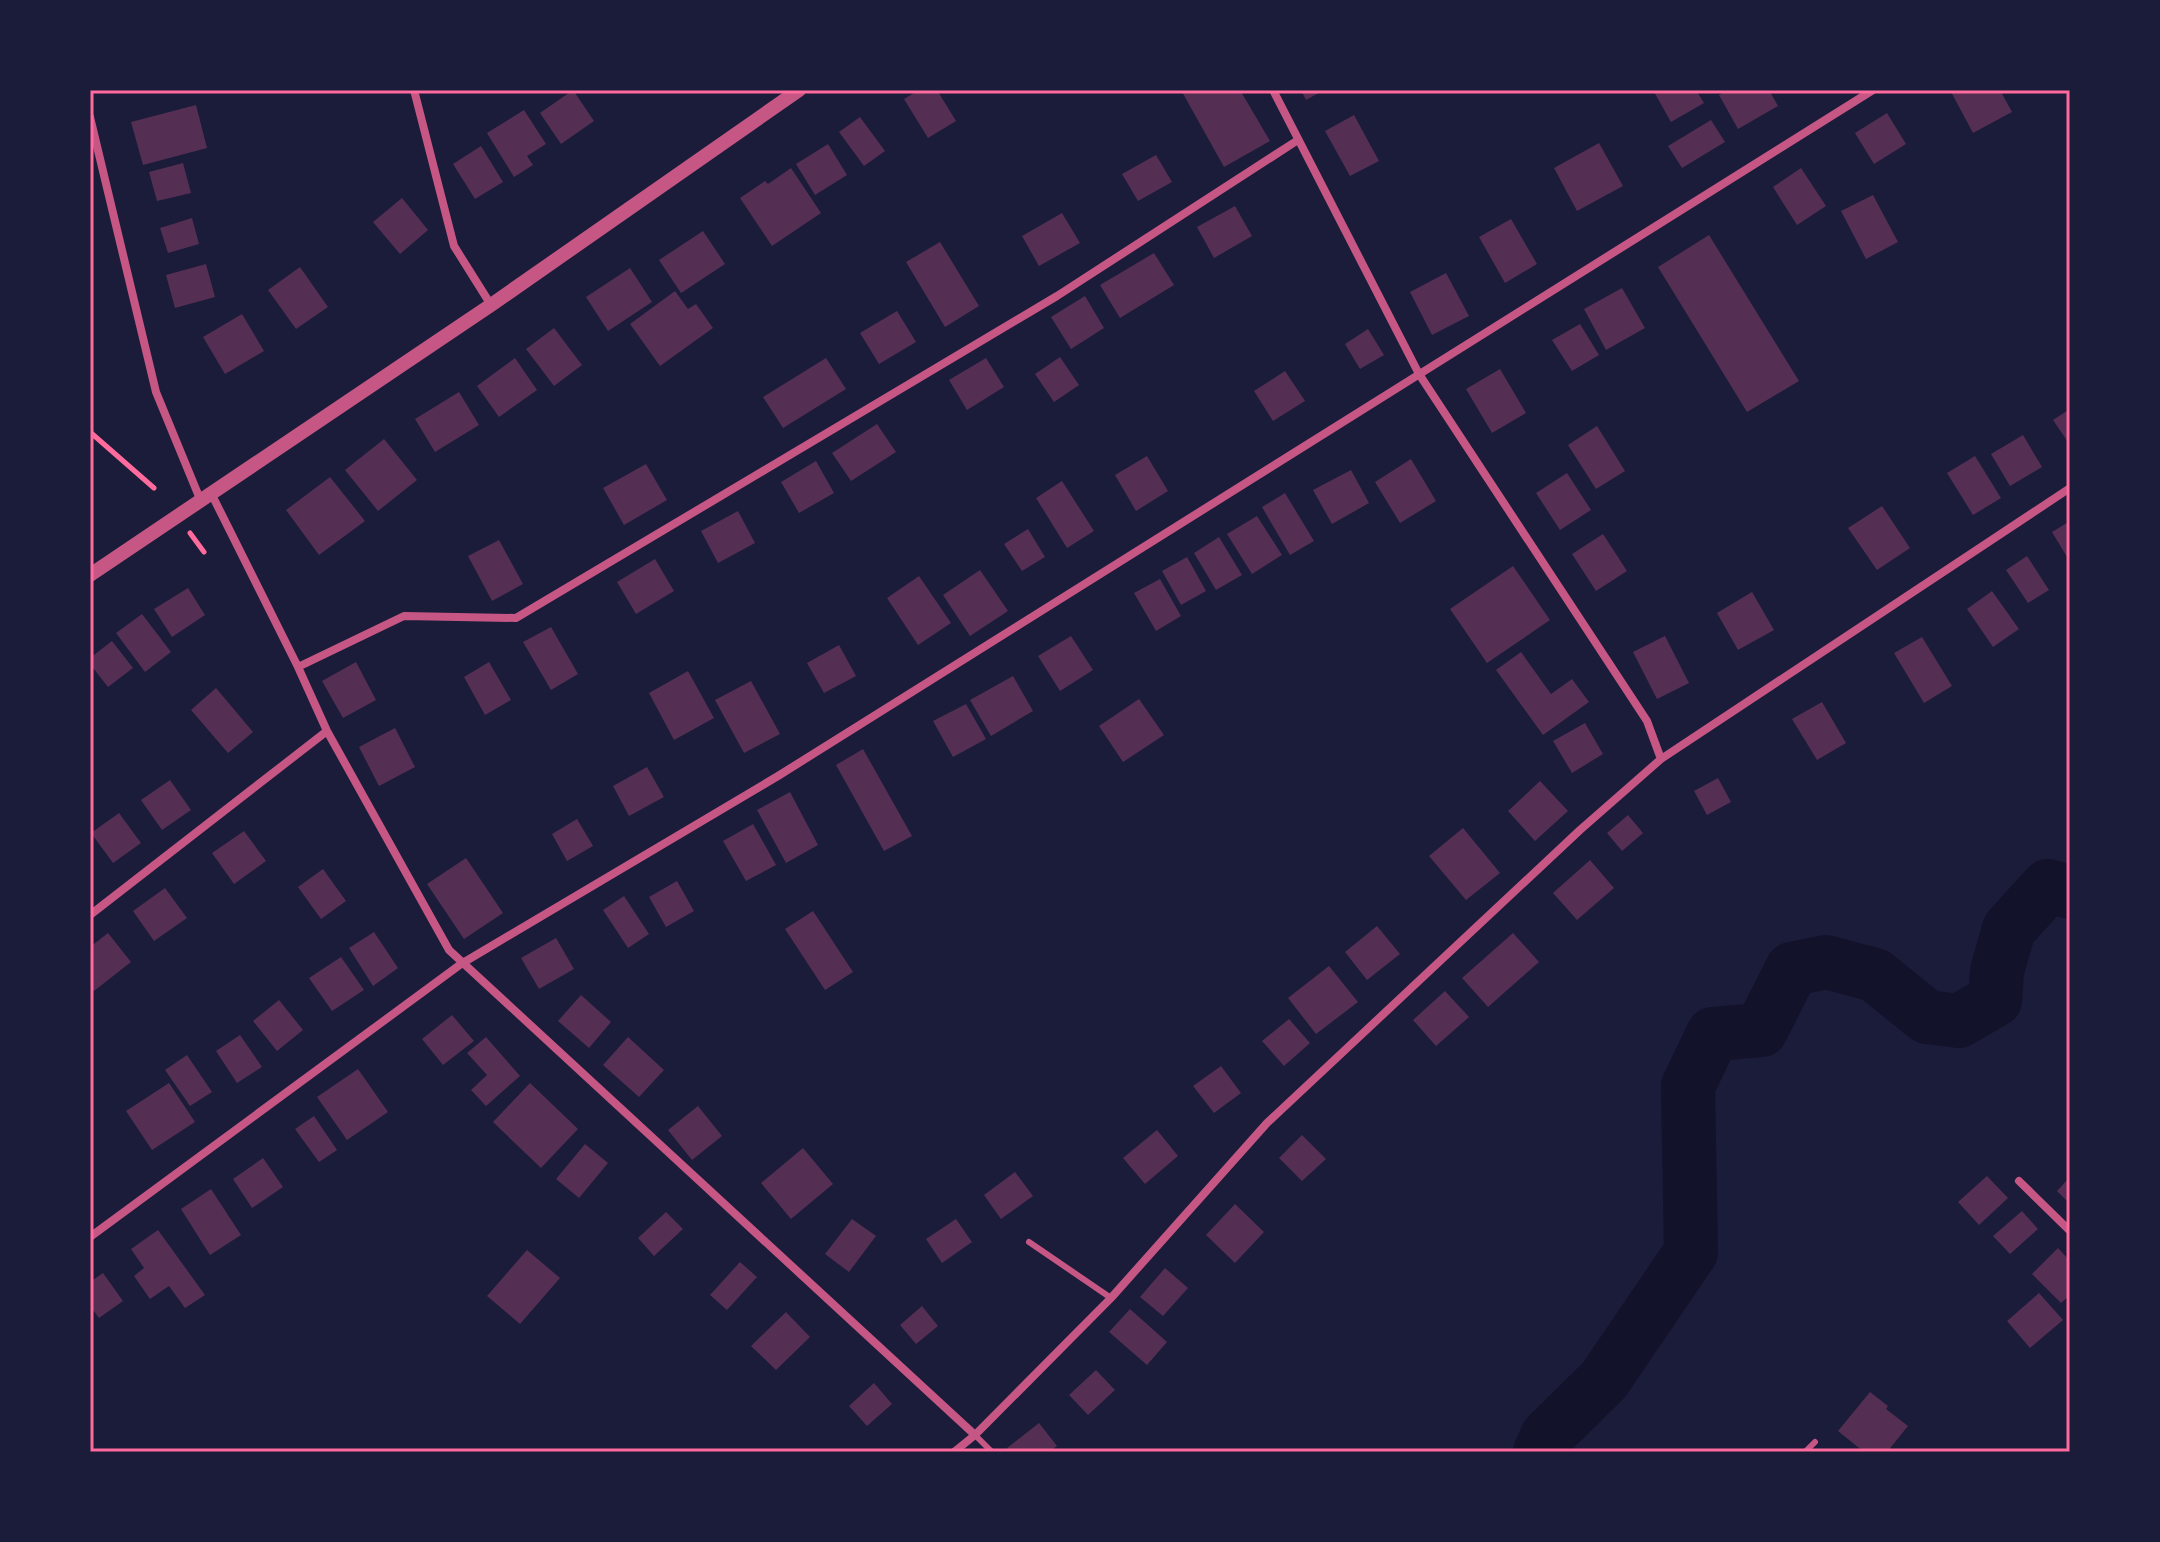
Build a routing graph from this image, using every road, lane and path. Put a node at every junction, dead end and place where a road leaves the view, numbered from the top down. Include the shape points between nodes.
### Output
1 (414, 90) edge
2 (799, 90) edge
3 (1273, 90) edge
4 (1873, 90) edge
5 (90, 117) edge
6 (1298, 140) junction
7 (491, 305) junction
8 (1419, 374) junction
9 (90, 432) edge
10 (154, 488) dead end
11 (2070, 488) edge
12 (205, 496) junction
13 (185, 526) dead end
14 (204, 552) dead end
15 (90, 575) edge
16 (298, 667) junction
17 (327, 731) junction
18 (1661, 759) junction
19 (90, 915) edge
20 (461, 964) junction
21 (2019, 1181) dead end
22 (2070, 1231) edge
23 (90, 1237) edge
24 (1029, 1242) dead end
25 (1111, 1298) junction
26 (975, 1435) junction
27 (1815, 1442) dead end
28 (954, 1452) edge
29 (992, 1452) edge
30 (1805, 1452) edge

1 - 7 street via 454,246
2 - 7 street
3 - 6 street
4 - 8 street
5 - 12 street via 156,392
6 - 8 street
6 - 16 street via 1057,296 516,618 404,616
7 - 12 street
8 - 18 street via 1647,721
8 - 20 street via 778,776
9 - 10 path
11 - 18 street
12 - 15 street
12 - 16 street
13 - 14 path
16 - 17 street
17 - 19 street
17 - 20 street
18 - 25 street via 1267,1123
20 - 23 street
20 - 26 street
21 - 22 street
24 - 25 lane
25 - 26 street
26 - 28 street
26 - 29 lane
27 - 30 lane

